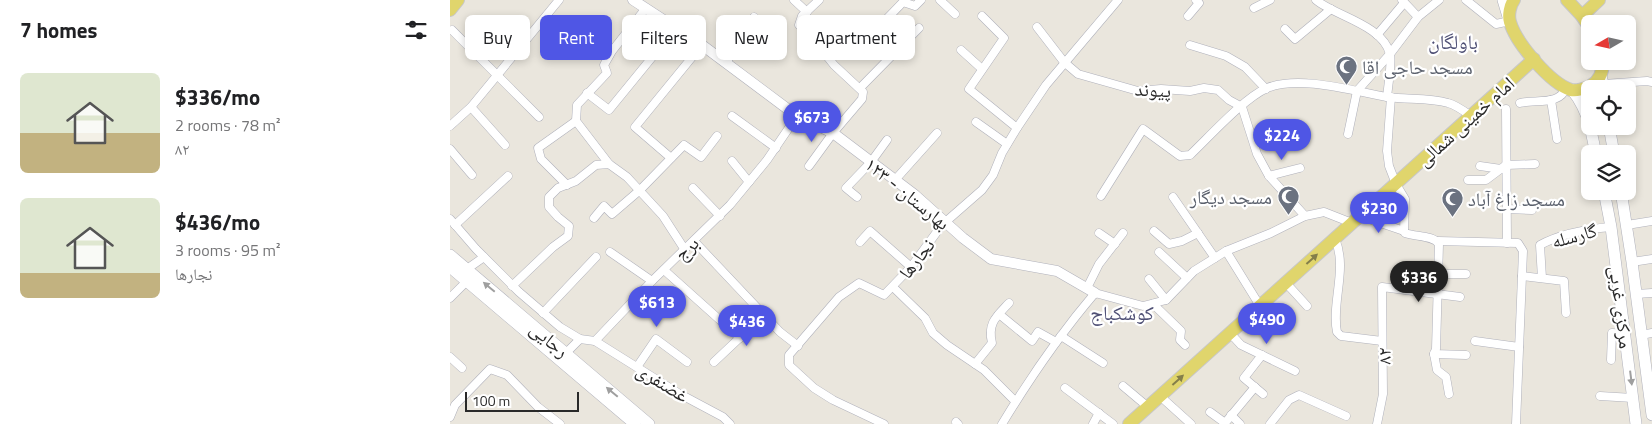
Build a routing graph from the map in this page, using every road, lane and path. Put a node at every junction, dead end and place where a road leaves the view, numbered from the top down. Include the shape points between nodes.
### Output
1 (458, 0) edge
2 (559, 0) edge
3 (633, 0) edge
4 (794, 0) edge
5 (819, 0) edge
6 (920, 0) edge
7 (940, 0) edge
8 (1118, 0) edge
9 (1196, 0) edge
10 (1270, 0) edge
11 (1316, 0) edge
12 (1438, 0) edge
13 (1466, 0) edge
14 (1503, 0) edge
15 (1514, 0) edge
16 (1567, 0) edge
17 (1599, 0) edge
18 (1403, 2) edge
19 (1328, 5) edge
20 (646, 8) junction
21 (1254, 8) dead end
22 (450, 10) edge
23 (807, 12) junction
24 (955, 14) dead end
25 (656, 15) edge
26 (890, 15) edge
27 (1581, 15) edge
28 (1583, 15) edge
29 (982, 16) dead end
30 (1188, 16) dead end
31 (1418, 17) junction
32 (1510, 21) junction
33 (1037, 27) dead end
34 (919, 28) dead end
35 (1285, 29) dead end
36 (452, 30) dead end
37 (1377, 36) junction
38 (1190, 45) dead end
39 (706, 48) edge
40 (962, 50) dead end
41 (1390, 54) junction
42 (1534, 59) junction
43 (650, 60) edge
44 (690, 60) edge
45 (728, 60) edge
46 (1064, 62) junction
47 (726, 63) junction
48 (982, 70) junction
49 (498, 75) junction
50 (1636, 81) edge
51 (1652, 82) edge
52 (860, 88) junction
53 (1569, 88) junction
54 (1266, 89) junction
55 (1581, 89) edge
56 (1357, 91) junction
57 (587, 93) junction
58 (1389, 97) junction
59 (1551, 100) junction
60 (1581, 100) edge
61 (1520, 103) dead end
62 (471, 107) junction
63 (1242, 107) junction
64 (1506, 109) dead end
65 (732, 116) dead end
66 (797, 116) junction
67 (1471, 116) junction
68 (539, 117) dead end
69 (576, 121) junction
70 (976, 122) dead end
71 (450, 126) edge
72 (1017, 128) junction
73 (833, 133) junction
74 (937, 133) dead end
75 (1348, 134) dead end
76 (717, 136) dead end
77 (1557, 139) dead end
78 (887, 140) dead end
79 (1007, 144) junction
80 (506, 145) dead end
81 (776, 148) junction
82 (450, 149) edge
83 (672, 158) junction
84 (732, 161) dead end
85 (871, 162) junction
86 (609, 164) junction
87 (1535, 164) dead end
88 (809, 166) dead end
89 (1480, 166) dead end
90 (1504, 167) junction
91 (1300, 168) dead end
92 (472, 175) dead end
93 (508, 176) dead end
94 (1269, 176) junction
95 (895, 180) junction
96 (1468, 180) dead end
97 (749, 182) junction
98 (567, 184) junction
99 (1396, 184) junction
100 (693, 188) dead end
101 (640, 190) junction
102 (1101, 196) dead end
103 (857, 197) dead end
104 (1173, 197) dead end
105 (1606, 200) edge
106 (1622, 200) edge
107 (1507, 209) junction
108 (1532, 210) dead end
109 (720, 216) junction
110 (1305, 216) junction
111 (594, 218) dead end
112 (1356, 219) junction
113 (1652, 221) edge
114 (452, 222) edge
115 (946, 223) junction
116 (1626, 225) junction
117 (1611, 226) junction
118 (1154, 231) dead end
119 (1404, 231) junction
120 (1099, 233) dead end
121 (1123, 233) dead end
122 (1198, 234) junction
123 (1335, 239) junction
124 (694, 241) junction
125 (1438, 241) junction
126 (860, 242) dead end
127 (1507, 243) junction
128 (1115, 244) junction
129 (684, 250) junction
130 (610, 252) dead end
131 (1159, 252) dead end
132 (1226, 252) junction
133 (450, 255) edge
134 (484, 257) junction
135 (596, 257) dead end
136 (1215, 258) junction
137 (1652, 259) edge
138 (1632, 262) junction
139 (450, 267) edge
140 (911, 267) junction
141 (467, 269) junction
142 (664, 270) junction
143 (1439, 274) junction
144 (1466, 274) dead end
145 (1522, 276) junction
146 (1187, 278) junction
147 (1542, 278) junction
148 (1149, 280) dead end
149 (467, 281) junction
150 (652, 281) junction
151 (1286, 283) junction
152 (512, 286) junction
153 (893, 287) junction
154 (1091, 291) junction
155 (1652, 293) edge
156 (1438, 294) junction
157 (1636, 294) junction
158 (1460, 297) dead end
159 (450, 298) edge
160 (1166, 300) junction
161 (1009, 303) dead end
162 (1153, 304) junction
163 (1260, 306) junction
164 (1307, 306) dead end
165 (543, 313) junction
166 (1566, 313) dead end
167 (999, 314) junction
168 (764, 315) junction
169 (1230, 333) junction
170 (1626, 334) junction
171 (1647, 334) edge
172 (740, 338) junction
173 (580, 339) junction
174 (1058, 339) junction
175 (594, 341) junction
176 (1382, 341) junction
177 (1475, 341) dead end
178 (1185, 344) dead end
179 (798, 346) junction
180 (1519, 347) junction
181 (566, 353) junction
182 (1434, 354) junction
183 (1262, 355) junction
184 (1466, 355) dead end
185 (450, 357) edge
186 (1611, 360) dead end
187 (687, 362) dead end
188 (714, 362) dead end
189 (1103, 363) dead end
190 (975, 364) junction
191 (637, 367) junction
192 (462, 368) dead end
193 (1295, 371) dead end
194 (1123, 386) dead end
195 (1255, 387) junction
196 (1065, 388) dead end
197 (1263, 394) dead end
198 (1448, 394) dead end
199 (1160, 396) junction
200 (1600, 396) dead end
201 (1633, 398) junction
202 (1015, 401) junction
203 (1148, 407) junction
204 (1210, 412) dead end
205 (1099, 413) junction
206 (1231, 415) junction
207 (1652, 415) edge
208 (1346, 416) dead end
209 (450, 417) edge
210 (560, 424) edge
211 (635, 424) edge
212 (649, 424) edge
213 (730, 424) edge
214 (884, 424) edge
215 (1002, 424) edge
216 (1093, 424) edge
217 (1113, 424) edge
218 (1129, 424) edge
219 (1191, 424) edge
220 (1240, 424) edge
221 (1270, 424) edge
222 (1377, 424) edge
223 (1516, 424) edge
224 (1636, 424) edge

1 - 22 main road
2 - 49 street
3 - 20 street, بهارستان - ۱۲۳
4 - 23 street
5 - 23 street
6 - 26 street via 914,6 903,2
7 - 24 street
8 - 46 street, نجارها
9 - 30 street via 1199,4
10 - 21 street
11 - 19 street
12 - 31 street
13 - 32 street via 1496,24
14 - 32 main road
15 - 32 main road via 1510,5
16 - 27 main road
17 - 28 main road
18 - 31 street
18 - 37 street
19 - 35 street via 1295,39
19 - 37 street
20 - 25 street, بهارستان - ۱۲۳
20 - 57 street via 604,65 607,73
23 - 52 street via 799,25 834,65
29 - 48 street via 1004,38
31 - 41 street
32 - 42 main road
33 - 46 street, پیوند
34 - 52 street
36 - 49 street
37 - 41 street
38 - 54 street via 1226,56 1251,73
39 - 47 street, بهارستان - ۱۲۳
40 - 48 street
41 - 56 street
41 - 58 street
42 - 53 main road via 1555,81
42 - 67 main road, امام خمینی شمالی
43 - 57 street via 609,110
44 - 83 street via 635,127
45 - 47 street
46 - 63 street, پیوند via 1078,74 1138,91 1218,90
46 - 72 street, نجارها
47 - 66 street, بهارستان - ۱۲۳
48 - 72 street via 969,89
49 - 62 street
49 - 68 street
50 - 51 street
52 - 73 street via 862,99
53 - 55 main road
53 - 59 street
53 - 60 main road
54 - 56 street via 1290,83
54 - 63 street
56 - 58 street
56 - 75 street
57 - 69 street via 577,105
58 - 67 street via 1436,99 1451,103
58 - 99 street via 1387,151
59 - 61 street
59 - 77 street
62 - 71 street
62 - 80 street
63 - 94 street via 1257,154
63 - 102 street via 1190,155 1180,156 1143,129
64 - 90 street
65 - 81 street
66 - 73 street, بهارستان - ۱۲۳
66 - 81 street, برج
67 - 99 main road, امام خمینی شمالی
69 - 86 street
69 - 98 street via 538,148 541,159
70 - 79 street
72 - 79 street, نجارها
73 - 85 street, بهارستان - ۱۲۳
73 - 88 street
74 - 95 street
76 - 83 street via 701,157 684,145
78 - 85 street
79 - 115 street, نجارها via 993,175 982,190
81 - 97 street, برج
82 - 92 street
83 - 101 street
84 - 97 street
85 - 95 street, بهارستان - ۱۲۳
85 - 103 street via 846,188
86 - 98 street via 596,165
86 - 101 street
87 - 90 street
89 - 90 street
90 - 96 street via 1486,180
90 - 107 street
91 - 94 street
93 - 114 street
94 - 110 street
95 - 115 street, بهارستان - ۱۲۳
97 - 109 street, برج
98 - 152 street via 549,197 549,207 569,226 568,236
99 - 112 main road, امام خمینی شمالی
99 - 119 street via 1406,199
100 - 109 street
101 - 111 street via 612,214 604,206
101 - 129 street via 663,216
104 - 122 street
105 - 117 main road, مرکزی غربی
106 - 116 main road, مرکزی غربی
107 - 108 street
107 - 127 street
109 - 124 street, برج
110 - 112 street via 1324,212
110 - 132 street
112 - 119 street
112 - 123 main road, امام خمینی شمالی
113 - 116 street
114 - 134 street
115 - 140 street, نجارها
115 - 154 street, بهارستان - ۱۲۳ via 991,259 1056,271
116 - 138 main road, مرکزی غربی
117 - 147 street, گارسله via 1554,237 1540,245
117 - 170 main road, مرکزی غربی
118 - 122 street via 1169,244
119 - 125 street
120 - 128 street
121 - 128 street
122 - 136 street
151 -> 123 main road, امام خمینی شمالی
123 - 176 street via 1340,269 1337,332 1341,336
124 - 129 street, برج
124 - 168 street
125 - 127 street
125 - 143 street
126 - 140 street via 870,231
127 - 145 street via 1518,243 1523,252
128 - 154 street via 1099,264
129 - 142 street, برج
130 - 150 street
131 - 146 street
132 - 136 street
132 - 163 street
133 - 141 main road, رجایی
134 - 141 street
134 - 152 street
135 - 165 street
136 - 146 street
137 - 138 street
138 - 157 main road, مرکزی غربی
139 - 149 main road, رجایی
140 - 153 street, نجارها
181 -> 141 main road, رجایی
142 - 150 street, برج
142 - 172 street
143 - 144 street
143 - 156 street
145 - 147 street
145 - 180 street
146 - 160 street
147 - 166 street via 1564,281
148 - 160 street
149 - 159 street
149 - 211 main road, رجایی
150 - 175 street, برج
151 - 163 main road, امام خمینی شمالی
151 - 164 street
152 - 165 street
153 - 179 street, نجارها via 884,295 859,283 839,297
153 - 190 street via 925,318 933,333
154 - 162 street via 1143,306
154 - 174 street
155 - 157 street
156 - 158 street
156 - 176 street, ۸۲ via 1382,287
156 - 182 street
157 - 171 main road, مرکزی غربی
160 - 162 street
161 - 167 street
162 - 178 street via 1181,331 1180,340
163 - 169 main road, امام خمینی شمالی
165 - 173 street
167 - 174 street via 1032,340 1038,332
167 - 190 street via 989,333 992,342
168 - 172 street
168 - 179 street
169 - 183 street via 1241,345
199 -> 169 main road, امام خمینی شمالی
170 - 186 street via 1612,333
170 -> 201 main road, مرکزی غربی
171 - 207 main road, مرکزی غربی
172 - 188 street
173 - 175 street
173 - 181 street
174 - 189 street
174 - 202 street
175 - 191 street, غضنفری
176 - 222 street, ۸۲ via 1383,394
177 - 180 street
179 - 214 street, نجارها via 789,355 789,365 814,388
180 - 223 street
212 -> 181 main road, رجایی
182 - 184 street
182 - 198 street via 1437,370 1446,377
183 - 193 street
183 - 195 street via 1244,378
185 - 192 street
187 - 191 street via 656,339
190 - 202 street
191 - 213 street, غضنفری
194 - 203 street
195 - 197 street
195 - 206 street
196 - 205 street
199 - 203 main road, امام خمینی شمالی
199 - 219 street
200 - 201 street
201 - 224 main road, مرکزی غربی
202 - 215 street
203 - 218 main road, امام خمینی شمالی
204 - 206 street via 1225,422
205 - 216 street
205 - 217 street
206 - 220 street
208 - 221 street via 1299,395 1288,400
209 - 210 street via 455,404 490,369 507,375

